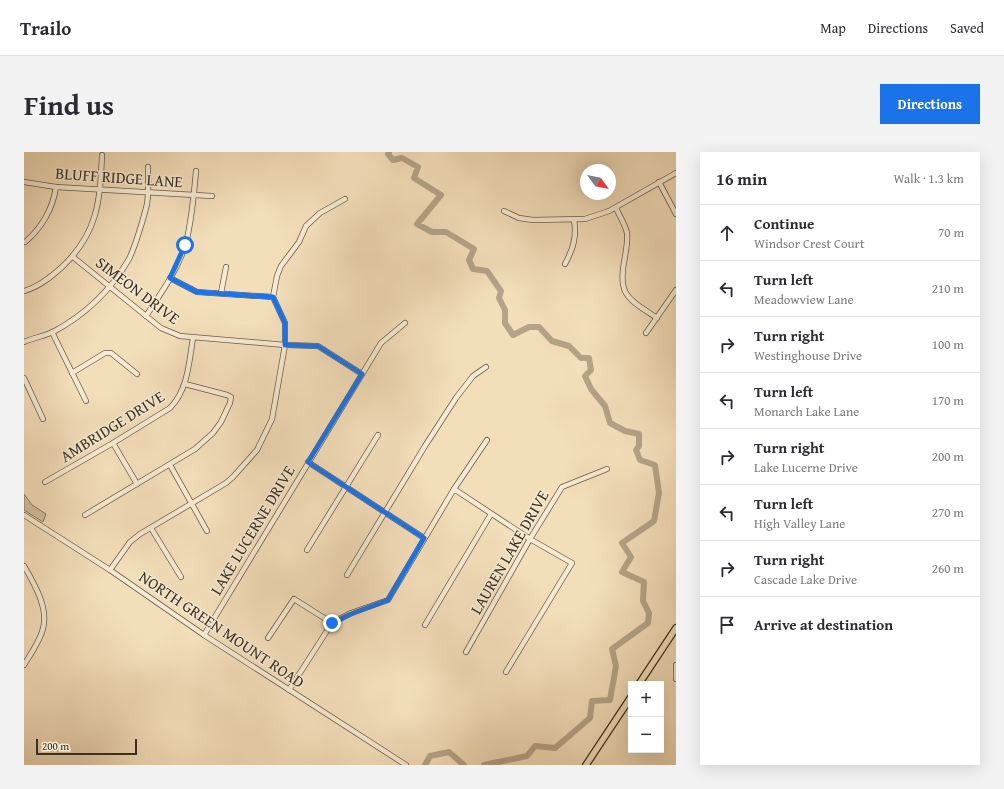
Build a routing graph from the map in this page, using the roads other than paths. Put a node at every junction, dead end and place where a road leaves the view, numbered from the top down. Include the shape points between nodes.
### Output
1 (102, 155) dead end
2 (148, 167) dead end
3 (196, 171) dead end
4 (676, 173) edge
5 (24, 182) edge
6 (659, 182) junction
7 (56, 186) junction
8 (100, 189) junction
9 (147, 192) junction
10 (194, 195) junction
11 (212, 196) dead end
12 (344, 199) dead end
13 (616, 208) junction
14 (504, 211) dead end
15 (676, 214) edge
16 (574, 220) junction
17 (25, 242) dead end
18 (73, 257) junction
19 (565, 264) dead end
20 (226, 266) dead end
21 (170, 278) junction
22 (110, 287) junction
23 (676, 290) edge
24 (24, 291) edge
25 (221, 293) junction
26 (273, 297) junction
27 (146, 316) junction
28 (657, 318) junction
29 (405, 323) dead end
30 (52, 332) junction
31 (646, 333) dead end
32 (193, 338) junction
33 (24, 342) edge
34 (285, 345) junction
35 (486, 367) dead end
36 (72, 373) junction
37 (137, 374) dead end
38 (362, 374) junction
39 (24, 378) edge
40 (185, 384) junction
41 (86, 401) dead end
42 (43, 419) dead end
43 (378, 435) dead end
44 (486, 440) dead end
45 (113, 443) junction
46 (308, 462) junction
47 (170, 465) junction
48 (607, 469) dead end
49 (45, 482) dead end
50 (136, 484) junction
51 (347, 487) junction
52 (454, 489) junction
53 (192, 504) junction
54 (385, 513) junction
55 (491, 514) junction
56 (24, 515) edge
57 (85, 515) dead end
58 (151, 528) junction
59 (207, 531) dead end
60 (424, 538) junction
61 (530, 539) junction
62 (308, 550) dead end
63 (24, 566) edge
64 (110, 570) junction
65 (347, 575) dead end
66 (181, 577) dead end
67 (332, 623) junction
68 (425, 625) dead end
69 (676, 628) edge
70 (204, 635) junction
71 (268, 638) dead end
72 (466, 652) dead end
73 (24, 665) edge
74 (676, 665) edge
75 (506, 672) dead end
76 (676, 679) edge
77 (641, 681) edge
78 (289, 690) junction
79 (628, 702) edge
80 (406, 765) edge
81 (586, 765) edge

1 - 8 street
2 - 9 street
3 - 10 street
4 - 6 street
5 - 7 street, BLUFF RIDGE LANE
6 - 13 street
6 - 15 street
7 - 8 street, BLUFF RIDGE LANE
7 - 17 street via 48,215
8 - 9 street, BLUFF RIDGE LANE
8 - 18 street via 97,209 88,236
9 - 10 street, BLUFF RIDGE LANE
9 - 22 street via 147,203 130,258
10 - 11 street, BLUFF RIDGE LANE
10 - 21 street via 185,245
12 - 26 street via 306,226 299,242 281,266
13 - 16 street via 585,219
13 - 28 street via 627,232 621,283 637,305
14 - 16 street via 519,218 533,220
16 - 19 street via 575,242
18 - 22 street, SIMEON DRIVE
18 - 24 street via 50,278
20 - 25 street
21 - 25 street via 197,292
21 - 27 street
22 - 27 street, SIMEON DRIVE
22 - 30 street via 78,316
23 - 28 street
25 - 26 street
26 - 34 street via 285,323
27 - 32 street, SIMEON DRIVE via 161,328
28 - 31 street
29 - 38 street, LAKE LUCERNE DRIVE via 381,343
30 - 33 street
30 - 36 street
32 - 34 street, SIMEON DRIVE
32 - 40 street, AMBRIDGE DRIVE
34 - 38 street, SIMEON DRIVE via 318,346
34 - 53 street via 272,418 256,450 233,477
35 - 54 street via 473,376 456,398
36 - 37 street via 105,353 111,354
36 - 41 street
38 - 46 street, LAKE LUCERNE DRIVE
39 - 42 street
40 - 45 street, AMBRIDGE DRIVE via 170,408
40 - 47 street via 227,395 231,397 230,403 207,440
43 - 51 street
44 - 52 street
45 - 49 street, AMBRIDGE DRIVE
45 - 50 street
46 - 51 street
46 - 70 street, LAKE LUCERNE DRIVE
47 - 50 street
47 - 53 street
48 - 61 street, LAUREN LAKE DRIVE via 562,487
50 - 57 street
51 - 54 street
51 - 62 street
52 - 55 street
52 - 60 street
53 - 58 street
53 - 59 street
54 - 60 street
54 - 65 street
55 - 61 street
55 - 68 street
56 - 64 street, NORTH GREEN MOUNT ROAD
58 - 64 street via 130,542
58 - 66 street
60 - 67 street via 388,600
61 - 72 street, LAUREN LAKE DRIVE
61 - 75 street via 572,563
63 - 73 street via 44,609 42,635
64 - 70 street, NORTH GREEN MOUNT ROAD
67 - 71 street via 294,599
67 - 78 street
69 - 77 main road
70 - 78 street, NORTH GREEN MOUNT ROAD
74 - 76 street
78 - 80 street, NORTH GREEN MOUNT ROAD
79 - 81 main road

